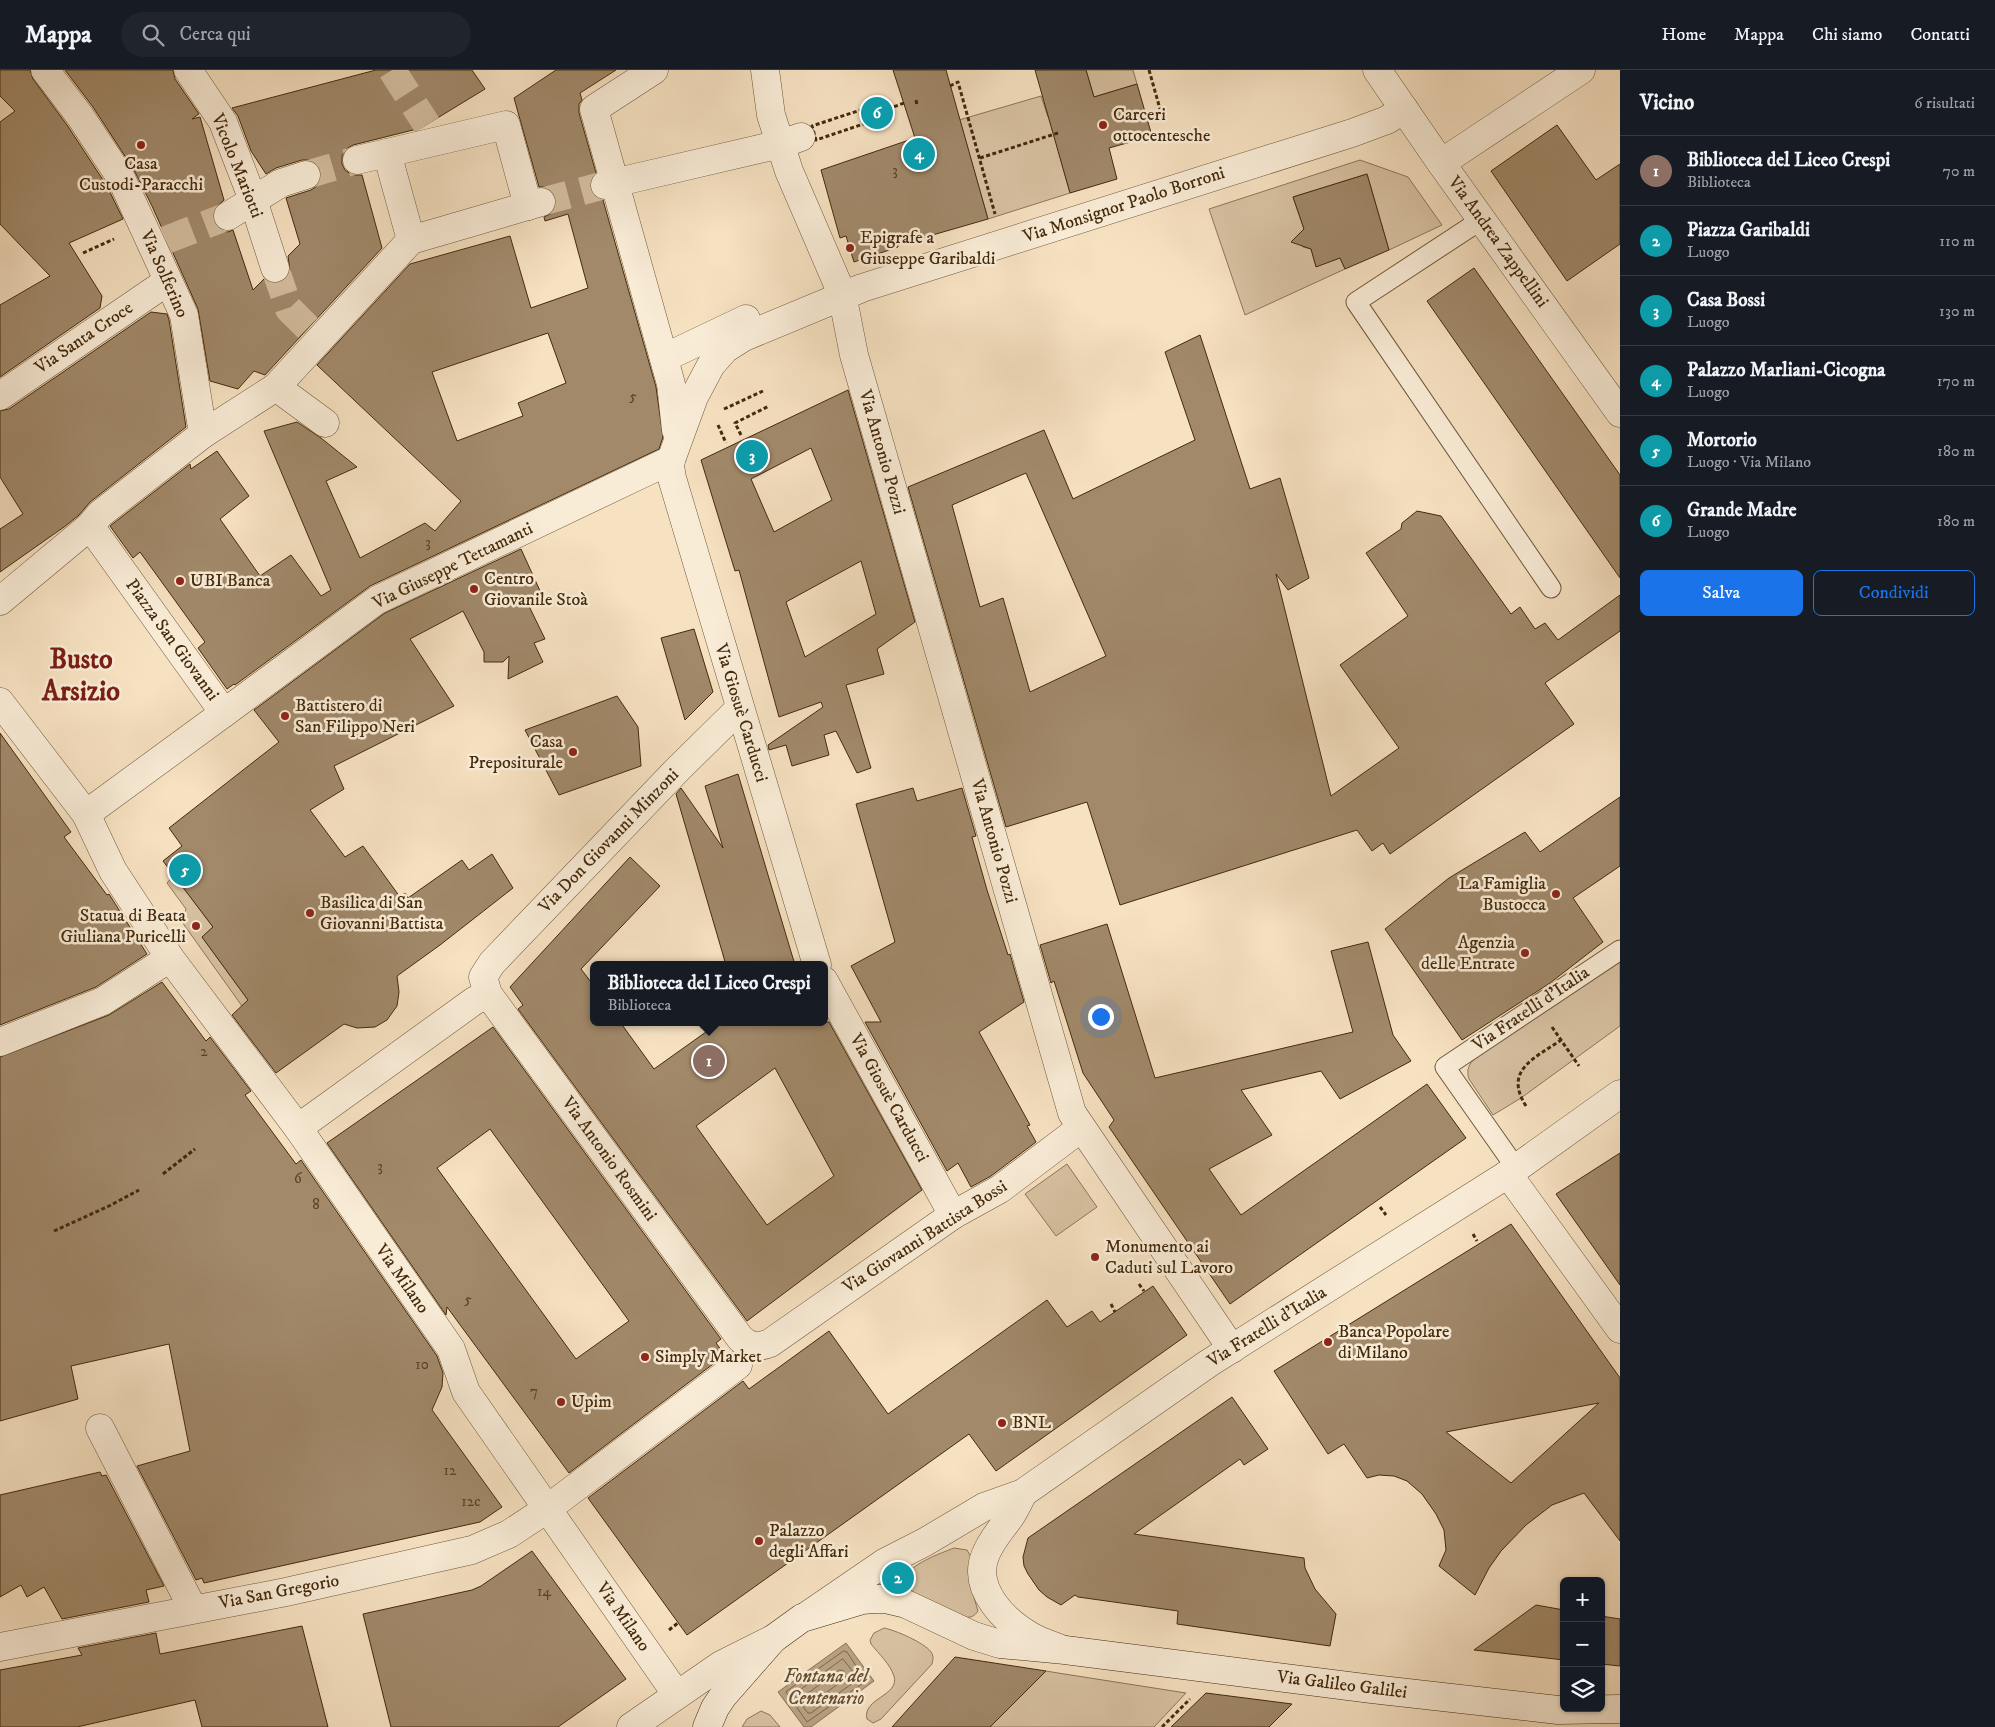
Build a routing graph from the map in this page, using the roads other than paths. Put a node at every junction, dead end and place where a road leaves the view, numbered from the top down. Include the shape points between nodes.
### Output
1 (45, 70) edge
2 (188, 70) edge
3 (654, 70) edge
4 (765, 70) edge
5 (1377, 70) edge
6 (1581, 70) edge
7 (1404, 109) junction
8 (791, 140) junction
9 (386, 153) junction
10 (358, 160) tunnel mouth
11 (1441, 163) junction
12 (306, 175) tunnel mouth
13 (610, 184) junction
14 (254, 200) junction
15 (228, 216) tunnel mouth
16 (1481, 220) junction
17 (411, 240) junction
18 (275, 268) tunnel mouth
19 (168, 281) junction
20 (839, 285) junction
21 (664, 358) junction
22 (276, 388) junction
23 (0, 396) edge
24 (1620, 413) edge
25 (326, 423) dead end
26 (676, 430) dead end
27 (203, 434) junction
28 (671, 460) junction
29 (95, 520) junction
30 (1551, 588) dead end
31 (0, 601) edge
32 (0, 702) edge
33 (234, 705) junction
34 (740, 708) junction
35 (86, 814) junction
36 (1620, 950) edge
37 (170, 958) junction
38 (817, 961) edge
39 (486, 986) junction
40 (828, 988) edge
41 (0, 1042) edge
42 (1620, 1094) edge
43 (298, 1128) junction
44 (1081, 1128) junction
45 (1512, 1171) junction
46 (953, 1215) junction
47 (1620, 1329) edge
48 (740, 1338) joint
49 (1232, 1349) junction
50 (738, 1365) dead end
51 (100, 1428) dead end
52 (1023, 1493) junction
53 (547, 1508) junction
54 (193, 1609) junction
55 (802, 1618) junction
56 (773, 1639) junction
57 (0, 1647) edge
58 (1065, 1650) junction
59 (677, 1695) junction
60 (1620, 1710) edge
61 (1558, 1718) edge
62 (631, 1727) edge
63 (707, 1727) edge

1 - 19 street, Via Solferino via 121,178 159,243
2 - 14 street, Vicolo Mariotti via 223,122
3 - 13 street via 594,109
4 - 8 street, Via Antonio Pozzi via 771,115
5 - 7 street, Via Andrea Zappellini
6 - 11 street
7 - 11 street, Via Andrea Zappellini
7 - 20 street, Via Monsignor Paolo Borroni via 1387,120 1352,133
8 - 13 street
8 - 20 street, Via Antonio Pozzi via 790,171
9 - 10 street
9 - 17 street
9 - 17 street via 432,133 506,125 534,204
11 - 16 street, Via Andrea Zappellini
12 - 14 street via 281,183
13 - 21 street
14 - 15 street
14 - 18 street, Vicolo Mariotti
16 - 24 street, Via Andrea Zappellini
16 - 30 lane via 1356,302
17 - 22 street via 315,334
19 - 23 street, Via Santa Croce
19 - 27 street, Via Solferino via 184,314
20 - 21 street
20 - 28 street via 725,349 711,365 694,397
20 - 44 street, Via Antonio Pozzi via 854,355 1067,1096
21 - 26 street via 671,384
22 - 25 street
22 - 27 street
27 - 29 street
28 - 33 street, Via Giuseppe Tettamanti via 377,600
28 - 34 street, Via Giosuè Carducci via 672,478
29 - 31 street
29 - 33 street, Piazza San Giovanni
32 - 35 street
33 - 35 street, Piazza San Giovanni
34 - 38 street, Via Giosuè Carducci
34 - 39 street, Via Don Giovanni Minzoni via 492,963
35 - 37 street, Via Milano via 113,871
36 - 45 lane, Via Fratelli d'Italia via 1445,1067
37 - 41 street via 102,1001
37 - 43 street, Via Milano
39 - 43 street, Via Don Giovanni Minzoni via 474,1001
39 - 48 street, Via Antonio Rosmini
40 - 46 street, Via Giosuè Carducci
42 - 45 street, Via Fratelli d'Italia
43 - 53 street, Via Milano via 451,1349 466,1392
44 - 46 street, Via Giovanni Battista Bossi via 1000,1190
44 - 49 street, Via Antonio Pozzi
45 - 47 street
45 - 49 street, Via Fratelli d'Italia
46 - 48 street, Via Giovanni Battista Bossi via 770,1343 753,1346
49 - 52 street, Via Fratelli d'Italia
50 - 53 street
51 - 54 street
52 - 55 street via 984,1507 884,1563
52 - 58 street via 989,1546 982,1568 983,1580 995,1604 1014,1625 1034,1638
53 - 54 street, Via San Gregorio via 509,1534 472,1550 286,1592
53 - 59 street, Via Milano
54 - 57 street, Via San Gregorio
55 - 56 street
55 - 58 street via 862,1600 885,1599 906,1604 986,1641
56 - 59 street via 722,1664
56 - 63 street via 724,1696
58 - 61 street, Via Galileo Galilei via 1356,1687
59 - 62 street
60 - 61 street, Via Galileo Galilei

